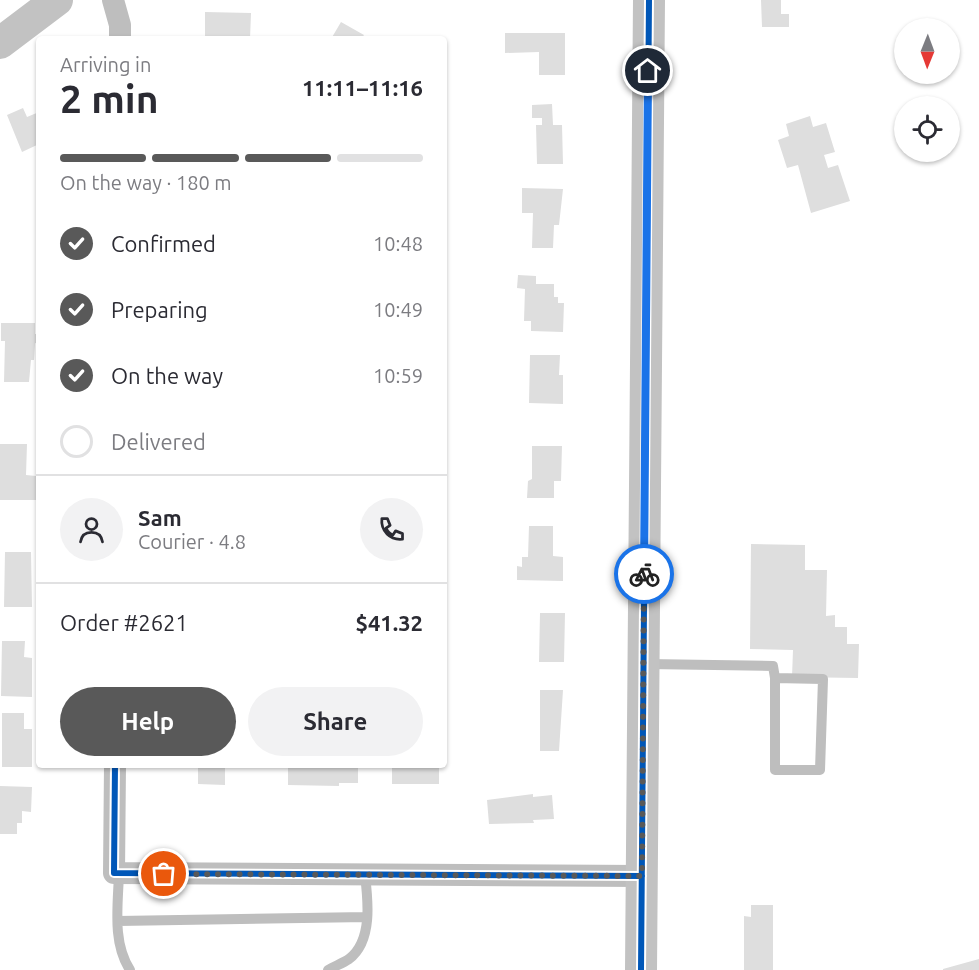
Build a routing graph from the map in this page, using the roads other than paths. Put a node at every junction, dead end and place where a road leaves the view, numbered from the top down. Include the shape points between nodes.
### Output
1 (57, 0) edge
2 (113, 0) edge
3 (649, 0) edge
4 (120, 36) edge
5 (0, 43) edge
6 (643, 664) junction
7 (775, 678) junction
8 (115, 768) edge
9 (116, 873) junction
10 (365, 874) junction
11 (642, 876) junction
12 (368, 917) junction
13 (118, 921) junction
14 (130, 970) edge
15 (328, 970) edge
16 (641, 970) edge

1 - 5 street
2 - 4 street
3 - 6 street
6 - 7 lane via 773,666
6 - 11 street
7 - 7 lane via 823,679 820,770 775,770
8 - 9 street
9 - 10 street
9 - 13 lane
10 - 11 street
10 - 12 lane
11 - 16 street
12 - 13 lane
12 - 15 lane via 351,958
13 - 14 lane via 122,957

